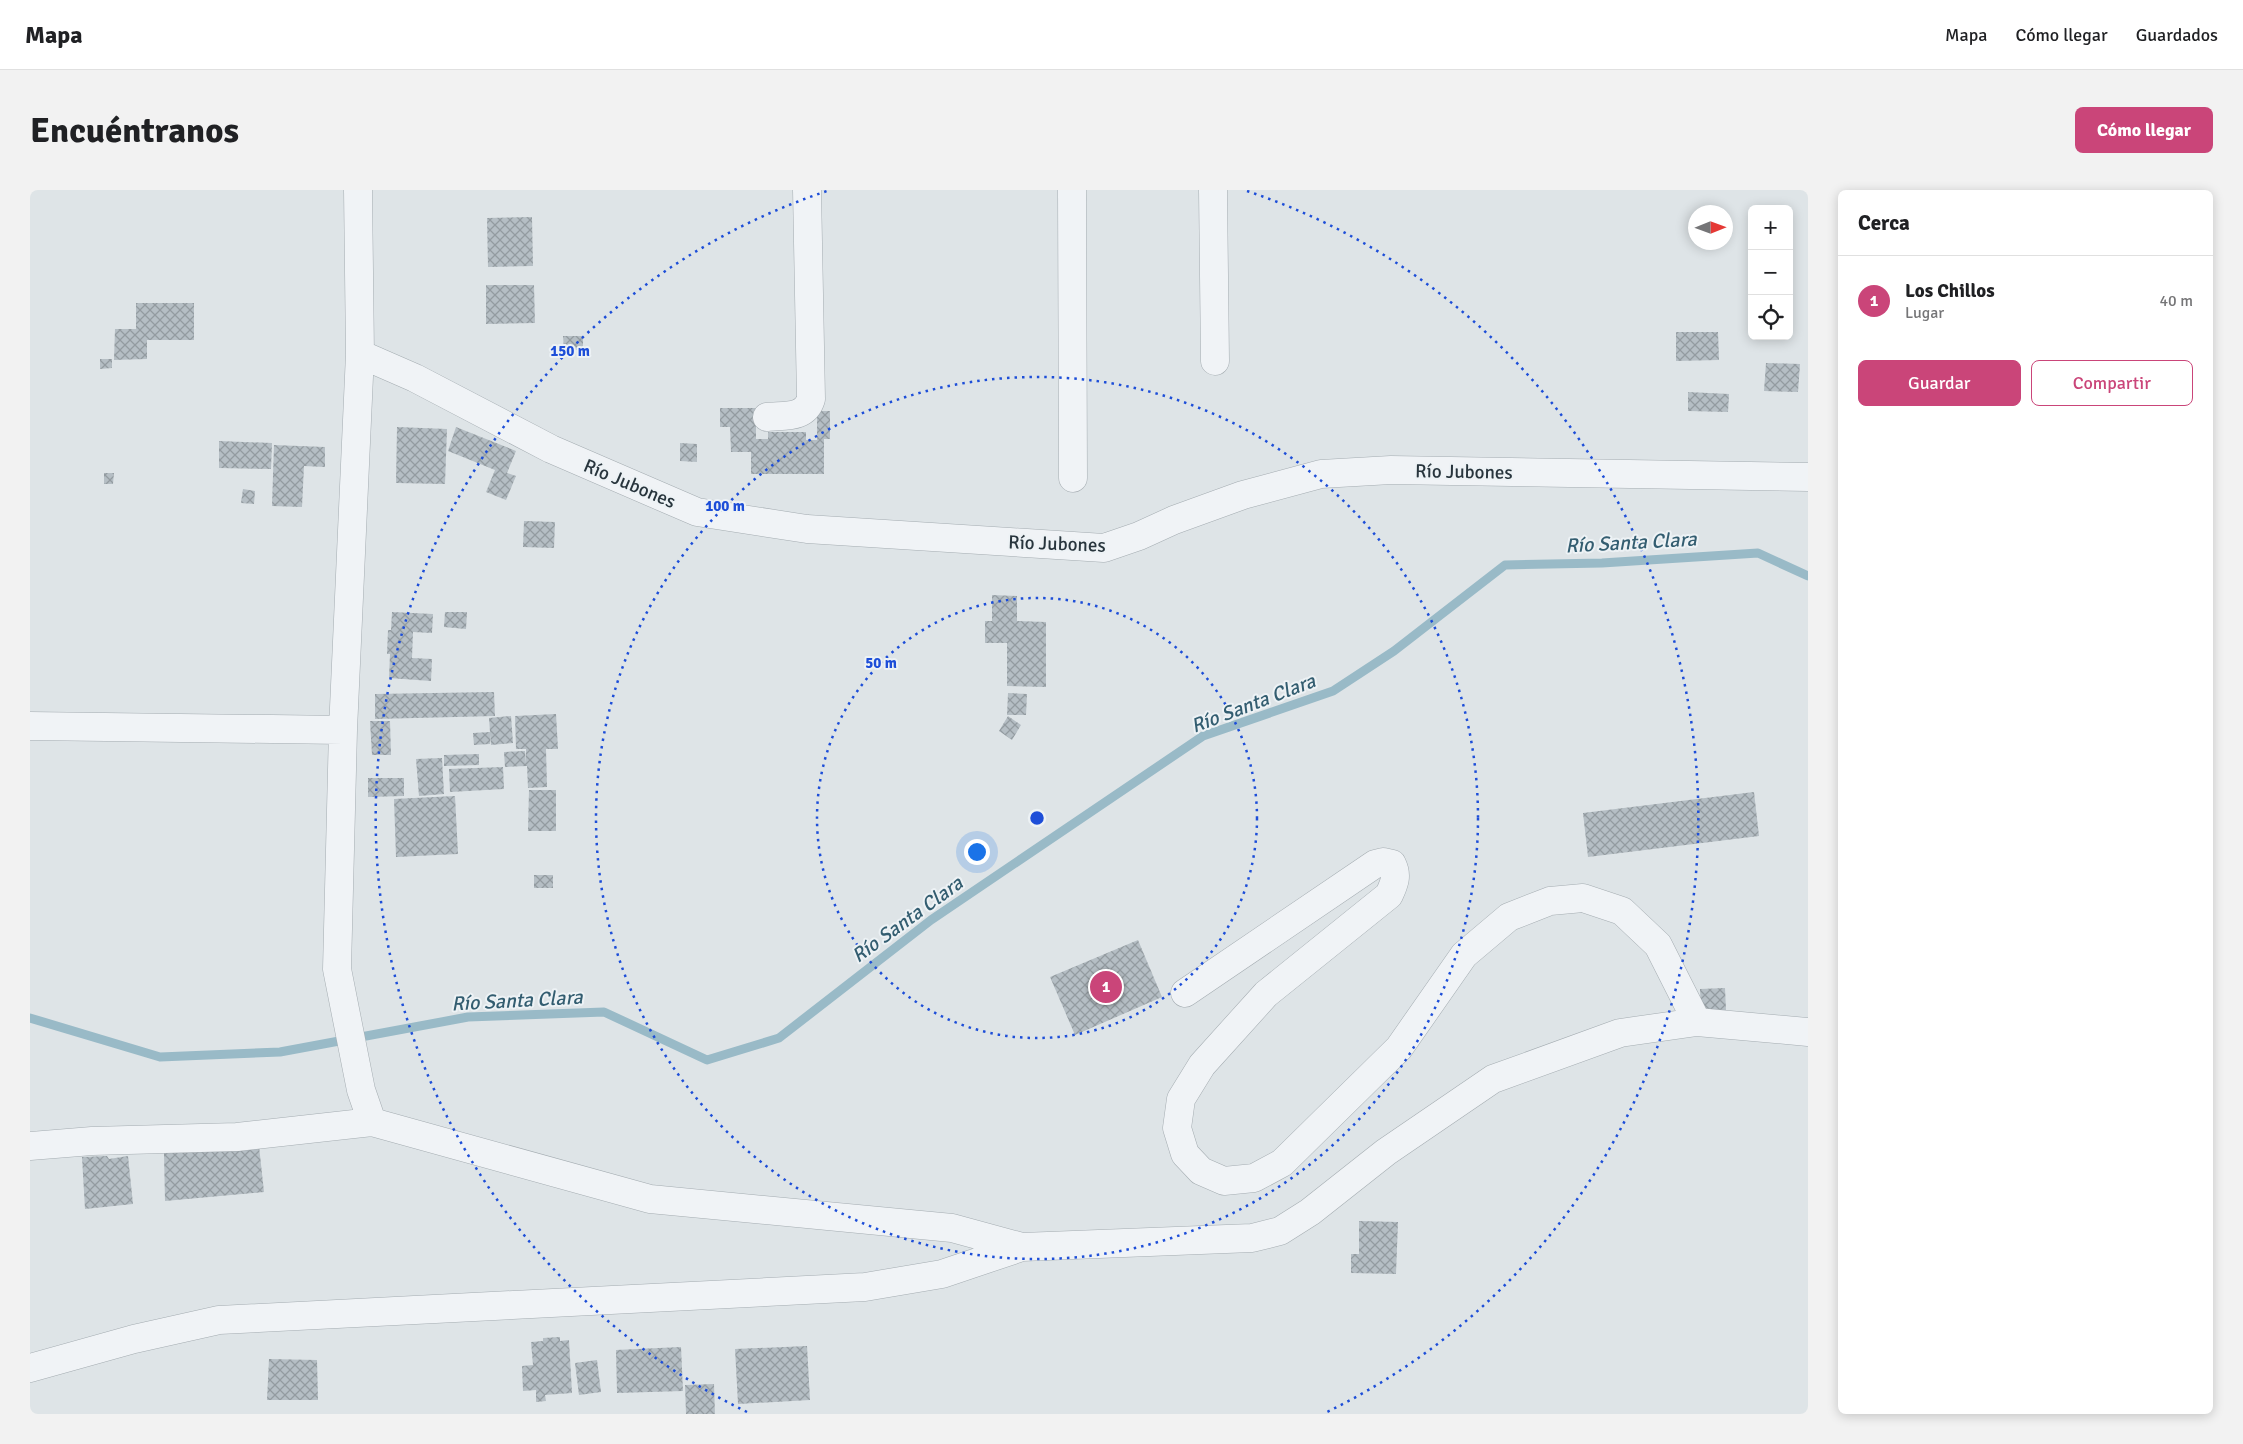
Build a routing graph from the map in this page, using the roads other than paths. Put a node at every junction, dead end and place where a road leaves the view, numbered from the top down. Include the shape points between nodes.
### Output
1 (358, 190) edge
2 (807, 190) edge
3 (1072, 190) edge
4 (1213, 190) edge
5 (360, 354) junction
6 (1215, 361) dead end
7 (767, 417) dead end
8 (1808, 477) edge
9 (1073, 478) dead end
10 (30, 726) edge
11 (343, 730) junction
12 (1185, 993) dead end
13 (1697, 1022) junction
14 (1808, 1032) edge
15 (372, 1122) junction
16 (30, 1146) edge
17 (1022, 1247) junction
18 (30, 1368) edge

1 - 5 street
2 - 7 street via 811,399 801,414
3 - 9 street
4 - 6 street
5 - 8 street, Río Jubones via 415,378 551,450 697,512 806,529 1104,548 1243,495 1320,474 1391,470
5 - 11 street
10 - 11 street
11 - 15 street via 337,969 361,1090
12 - 13 street via 1375,864 1392,864 1396,872 1389,895 1266,994 1202,1065 1181,1099 1177,1128 1185,1154 1201,1171 1224,1181 1254,1178 1282,1163 1399,1048 1464,955 1509,917 1550,901 1583,898 1622,912 1658,945
13 - 14 street
13 - 17 street via 1620,1033 1493,1080 1386,1152 1310,1212 1280,1231 1252,1238
15 - 16 street via 237,1137
15 - 17 street via 650,1199 952,1228
17 - 18 street via 942,1274 865,1287 219,1320 134,1339

